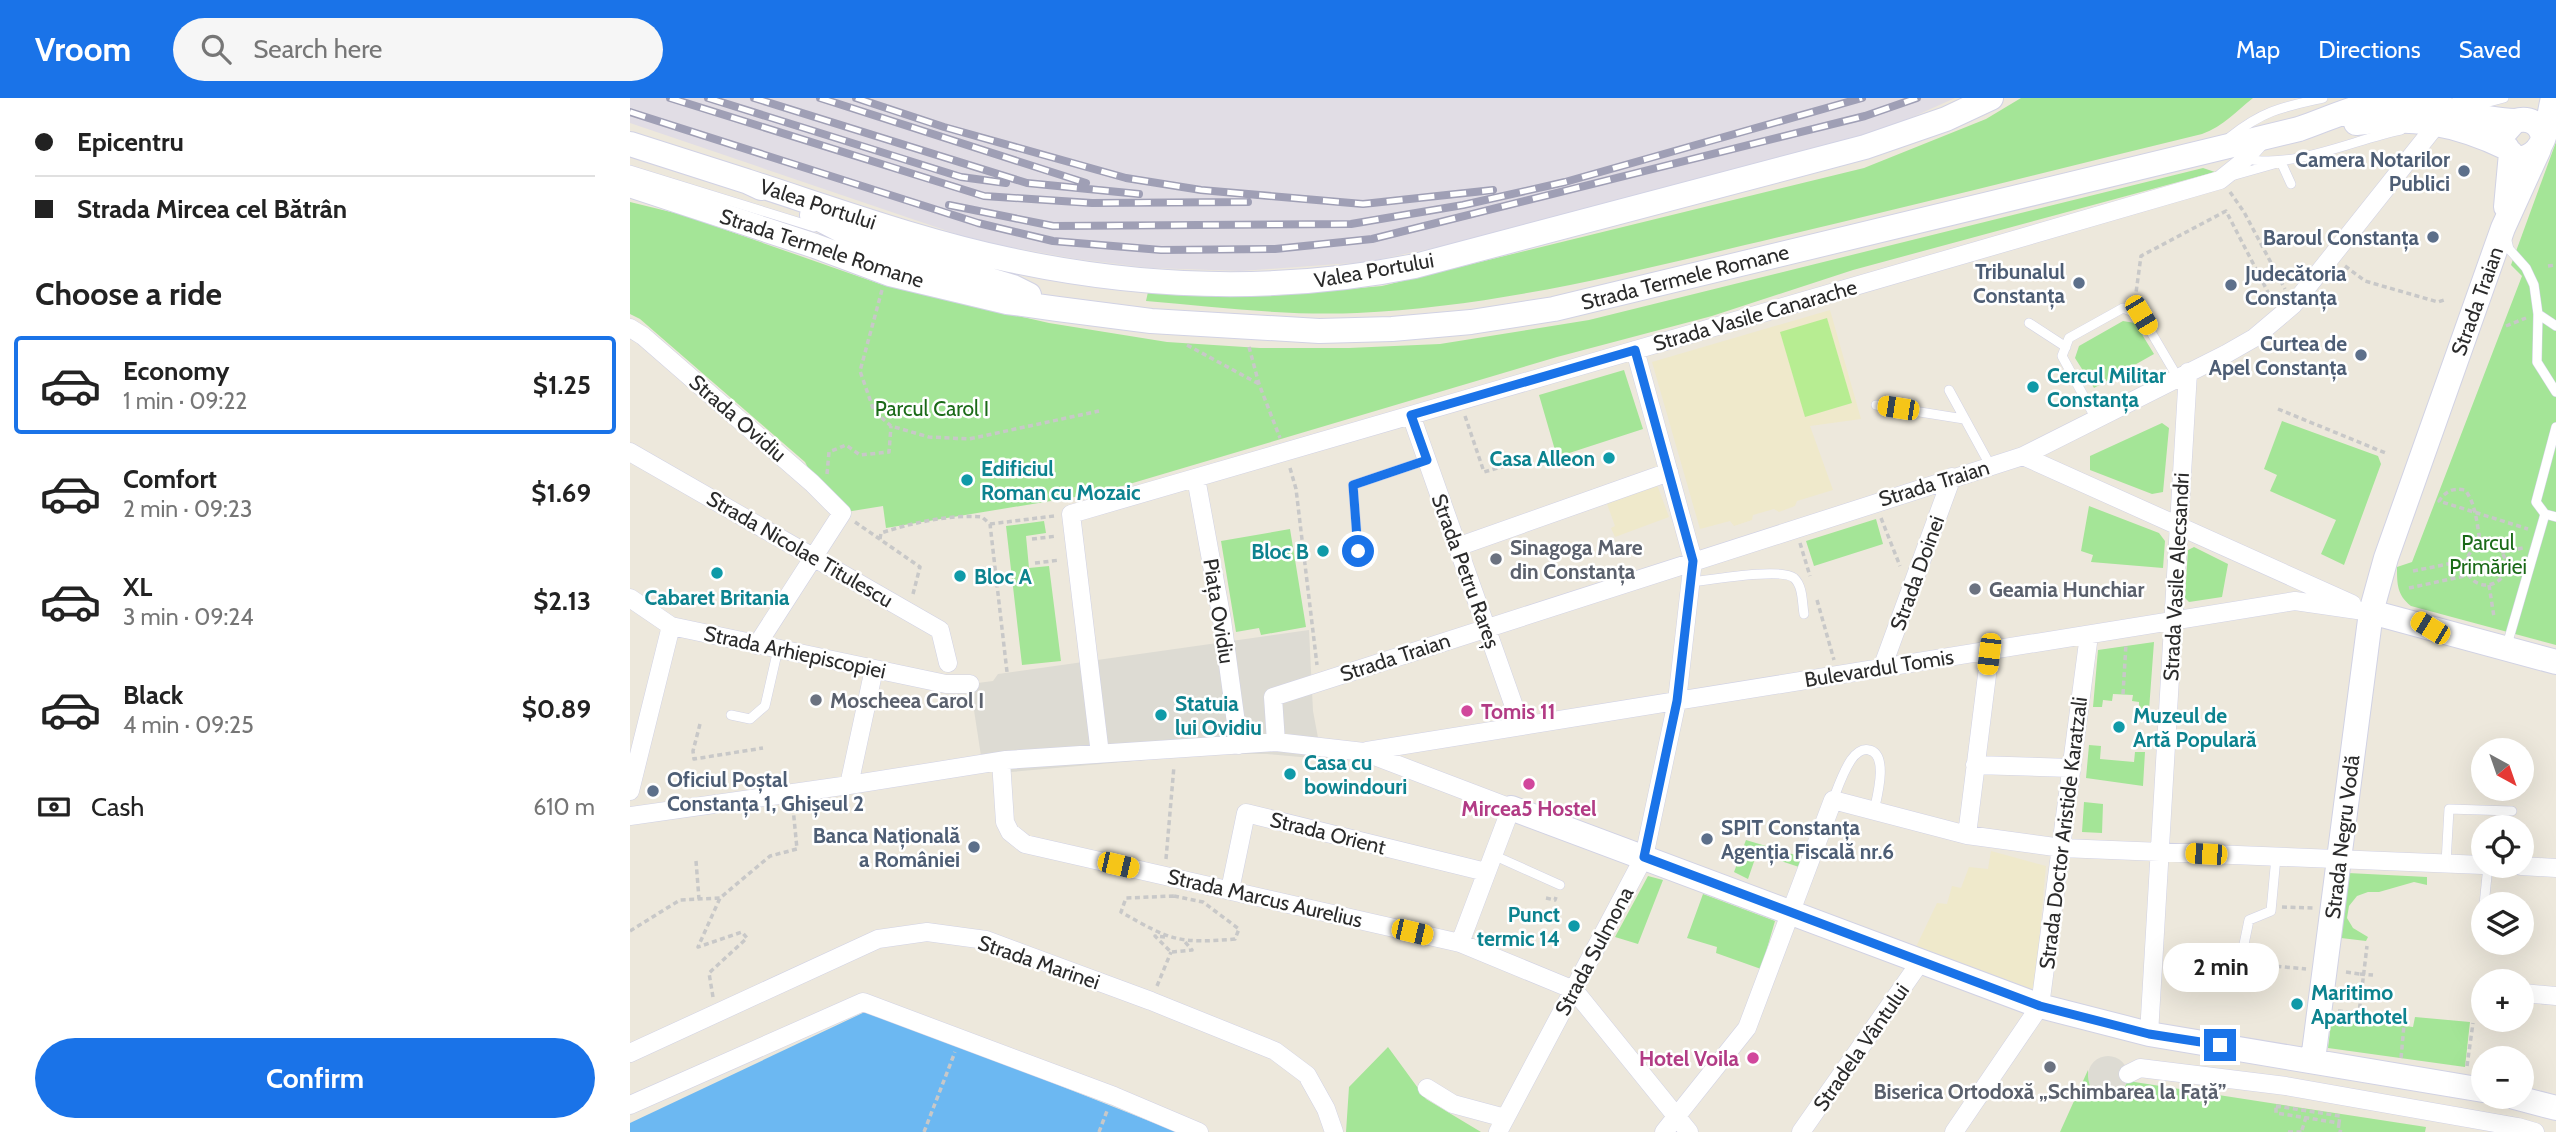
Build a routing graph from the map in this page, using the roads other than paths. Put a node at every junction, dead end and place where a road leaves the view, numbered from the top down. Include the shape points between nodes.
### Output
1 (1991, 98) edge
2 (2323, 98) edge
3 (2457, 98) edge
4 (2504, 98) edge
5 (2553, 98) edge
6 (2525, 112) edge
7 (2437, 124) junction
8 (2300, 129) junction
9 (2263, 138) junction
10 (2541, 143) junction
11 (630, 144) edge
12 (2215, 149) junction
13 (2509, 151) junction
14 (2245, 158) junction
15 (630, 170) edge
16 (2220, 180) junction
17 (746, 181) junction
18 (2291, 184) dead end
19 (630, 185) edge
20 (2503, 228) junction
21 (903, 232) junction
22 (866, 243) junction
23 (816, 246) junction
24 (1058, 309) junction
25 (2538, 314) junction
26 (2029, 323) dead end
27 (2556, 327) edge
28 (630, 328) edge
29 (2066, 347) junction
30 (1635, 350) junction
31 (2183, 375) junction
32 (1949, 390) dead end
33 (2556, 392) edge
34 (1876, 405) dead end
35 (1411, 415) junction
36 (1964, 419) junction
37 (2095, 419) junction
38 (2556, 427) edge
39 (630, 452) edge
40 (2023, 456) junction
41 (1427, 460) junction
42 (1990, 465) junction
43 (1668, 472) junction
44 (1952, 477) junction
45 (1196, 478) junction
46 (2545, 514) junction
47 (2556, 517) edge
48 (2180, 526) junction
49 (1457, 547) junction
50 (1358, 551) dead end
51 (813, 557) junction
52 (2386, 558) junction
53 (1693, 561) junction
54 (1691, 582) junction
55 (630, 597) edge
56 (2371, 612) junction
57 (1804, 614) dead end
58 (2174, 621) junction
59 (671, 626) junction
60 (1486, 628) junction
61 (2430, 628) junction
62 (2089, 635) junction
63 (757, 645) junction
64 (2506, 648) junction
65 (778, 649) junction
66 (1990, 650) junction
67 (2556, 662) edge
68 (948, 663) dead end
69 (1882, 668) junction
70 (874, 669) junction
71 (970, 684) dead end
72 (1677, 701) junction
73 (732, 715) dead end
74 (1521, 726) junction
75 (1276, 742) junction
76 (1239, 744) junction
77 (1364, 752) junction
78 (1100, 754) junction
79 (1003, 760) junction
80 (633, 765) edge
81 (1975, 765) junction
82 (2071, 768) junction
83 (849, 785) junction
84 (630, 791) edge
85 (1833, 800) junction
86 (1511, 808) junction
87 (1874, 811) junction
88 (2512, 811) dead end
89 (630, 816) edge
90 (1967, 835) junction
91 (2062, 848) junction
92 (2160, 852) junction
93 (1644, 857) junction
94 (2276, 857) junction
95 (2339, 859) junction
96 (2446, 863) junction
97 (1490, 864) junction
98 (2471, 865) edge
99 (2534, 867) edge
100 (2556, 868) edge
101 (1560, 885) dead end
102 (1230, 890) junction
103 (1791, 913) junction
104 (1460, 943) junction
105 (2242, 954) road end
106 (1920, 961) junction
107 (1574, 990) junction
108 (2534, 993) edge
109 (2556, 996) edge
110 (2040, 1006) junction
111 (2149, 1034) junction
112 (630, 1053) edge
113 (2314, 1060) junction
114 (2128, 1074) dead end
115 (1427, 1088) dead end
116 (2471, 1088) edge
117 (2534, 1102) edge
118 (630, 1105) edge
119 (2556, 1108) edge
120 (1676, 1116) junction
121 (1502, 1125) edge
122 (1199, 1132) edge
123 (1334, 1132) edge
124 (1664, 1132) edge
125 (1689, 1132) edge
126 (1801, 1132) edge
127 (1954, 1132) edge
128 (2535, 1132) edge

1 - 21 street, Valea Portului via 1865,147 1355,277 1253,285 1151,282 1020,262
2 - 12 lane via 2272,109
3 - 4 lane via 2489,102
5 - 10 street, Strada Traian
6 - 8 street, Strada Termele Romane via 2495,120 2391,102 2364,106
6 - 10 street via 2542,131
6 - 13 street, Strada Traian via 2506,130
7 - 8 street, Strada Termele Romane via 2382,120
7 - 13 street, Strada Termele Romane via 2486,138
7 - 14 lane via 2291,159
7 - 31 street, Strada Traian via 2287,311 2255,338
8 - 9 street, Strada Termele Romane
9 - 12 street, Strada Termele Romane
9 - 14 street, Strada Vasile Canarache
10 - 13 street via 2535,154 2523,157
10 - 20 street, Strada Traian
11 - 17 street, Strada Termele Romane
12 - 14 lane
12 - 24 street, Strada Termele Romane via 1554,309 1471,322 1319,331 1151,321
13 - 20 street, Strada Traian
14 - 16 street, Strada Vasile Canarache
15 - 22 lane
16 - 18 lane via 2281,162
16 - 30 street, Strada Vasile Canarache
17 - 21 street, Valea Portului
17 - 22 street, Strada Termele Romane
19 - 23 street, Strada Termele Romane
20 - 25 lane via 2509,249 2534,285
20 - 52 street, Strada Traian
21 - 22 street
22 - 23 street
22 - 24 street, Strada Termele Romane via 1013,287
23 - 24 street, Strada Termele Romane via 890,274 1007,302
25 - 27 lane
25 - 33 lane via 2537,362
26 - 29 lane
28 - 51 street, Strada Ovidiu via 842,513
29 - 31 lane via 2068,338 2123,308 2141,315
29 - 37 lane via 2062,356
30 - 35 street, Strada Vasile Canarache
30 - 43 street, Strada Sulmona
31 - 37 street, Strada Traian
31 - 48 street, Strada Vasile Alecsandri
32 - 36 lane
34 - 36 lane
35 - 41 street, Strada Petru Rareș
35 - 45 street, Strada Vasile Canarache
36 - 42 lane
37 - 40 street, Strada Traian
38 - 46 lane via 2536,502
39 - 51 street, Strada Nicolae Titulescu
40 - 42 street, Strada Traian
40 - 48 street
41 - 49 street, Strada Petru Rareș
41 - 50 lane via 1353,485
42 - 44 street, Strada Traian
43 - 49 street
43 - 53 street, Strada Sulmona
44 - 53 street, Strada Traian
44 - 69 street, Strada Doinei
45 - 76 street, Piața Ovidiu via 1223,620
45 - 78 street, Strada Vasile Canarache via 1071,514
46 - 47 lane
46 - 64 lane
48 - 56 street
48 - 58 street, Strada Vasile Alecsandri
49 - 60 street, Strada Petru Rareș
51 - 63 street
51 - 68 street, Strada Nicolae Titulescu via 940,630
52 - 56 street, Strada Traian
52 - 61 street via 2386,581 2398,605
53 - 54 street, Strada Sulmona
53 - 60 street, Strada Traian
54 - 57 lane via 1780,572 1794,578
54 - 72 street, Strada Sulmona
55 - 59 street, Strada Arhiepiscopiei
56 - 58 street, Bulevardul Tomis via 2295,601
56 - 61 street, Bulevardul Tomis
56 - 95 street, Strada Negru Vodă
58 - 62 street, Bulevardul Tomis
58 - 92 street, Strada Vasile Alecsandri
59 - 63 street, Strada Arhiepiscopiei
59 - 80 street
60 - 74 street, Strada Petru Rareș
60 - 75 street, Strada Traian via 1273,697
61 - 64 street, Bulevardul Tomis
62 - 66 street, Bulevardul Tomis
62 - 82 street, Strada Doctor Aristide Karatzali
63 - 65 street, Strada Arhiepiscopiei
64 - 67 street, Bulevardul Tomis
65 - 70 street, Strada Arhiepiscopiei
65 - 73 lane via 765,706 750,719
66 - 69 street, Bulevardul Tomis
66 - 81 street
69 - 72 street, Bulevardul Tomis
70 - 71 street, Strada Arhiepiscopiei via 946,684
70 - 83 street
72 - 74 street, Bulevardul Tomis
72 - 93 street, Strada Sulmona
74 - 77 street, Bulevardul Tomis
75 - 76 street
75 - 77 street
76 - 78 street
77 - 86 street
78 - 79 street
79 - 83 street
79 - 102 street, Strada Marcus Aurelius via 1005,822 1025,844
80 - 84 street
81 - 82 street
81 - 90 street
82 - 91 street, Strada Doctor Aristide Karatzali
83 - 89 street
85 - 87 street
85 - 87 lane via 1853,757 1870,750 1881,763
85 - 103 street
86 - 93 street
86 - 97 street
87 - 90 street
88 - 96 lane via 2449,809
90 - 91 street
91 - 92 street
91 - 110 street, Strada Doctor Aristide Karatzali
92 - 94 street
92 - 111 street, Strada Vasile Alecsandri
93 - 103 street
93 - 107 street, Strada Sulmona
94 - 95 street
94 - 105 lane via 2271,911 2249,920
95 - 96 street
95 - 113 street, Strada Negru Vodă
96 - 98 street
97 - 101 lane
97 - 102 street, Strada Orient via 1246,813
97 - 104 street
99 - 100 street
102 - 104 street, Strada Marcus Aurelius
103 - 106 street
103 - 120 street via 1747,1028
104 - 107 street, Strada Marcus Aurelius
106 - 110 street
106 - 126 street, Stradela Vântului
107 - 120 street, Strada Marcus Aurelius
107 - 121 street, Strada Sulmona
108 - 109 street
110 - 111 street
110 - 127 street, Strada Doctor Aristide Karatzali
111 - 113 street
112 - 123 street, Strada Marinei via 878,939 927,932 986,940 1275,1051 1307,1076
113 - 116 street
114 - 128 street via 2140,1068 2286,1086
115 - 121 street
117 - 119 street
118 - 122 street via 863,1002
120 - 124 street
120 - 125 street, Strada Marcus Aurelius

